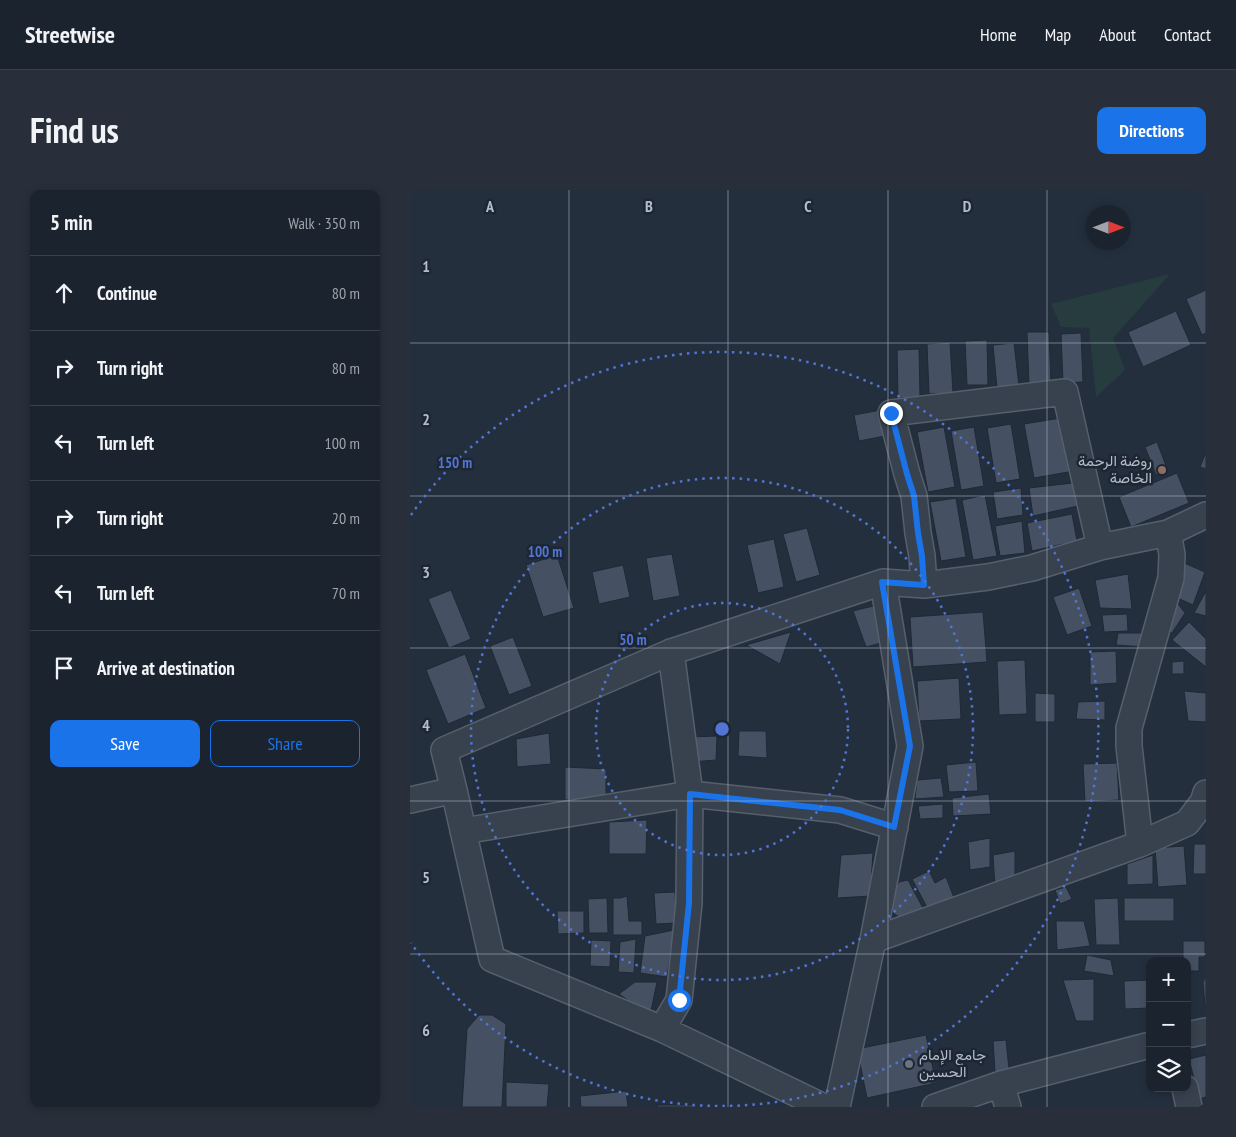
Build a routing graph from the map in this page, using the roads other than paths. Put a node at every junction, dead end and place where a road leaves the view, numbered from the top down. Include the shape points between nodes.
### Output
1 (1206, 515) edge
2 (1168, 533) junction
3 (1100, 547) junction
4 (882, 582) junction
5 (924, 585) junction
6 (671, 652) junction
7 (454, 790) junction
8 (1206, 793) edge
9 (690, 794) junction
10 (410, 800) edge
11 (894, 827) junction
12 (1197, 827) edge
13 (463, 831) junction
14 (1140, 844) junction
15 (873, 940) junction
16 (662, 1029) junction
17 (1206, 1031) edge
18 (1191, 1034) edge
19 (1146, 1046) edge
20 (1186, 1092) edge
21 (1005, 1095) edge
22 (824, 1107) edge
23 (837, 1107) edge
24 (935, 1107) edge
25 (1189, 1107) edge

1 - 2 street
2 - 3 street
2 - 14 street via 1172,554 1171,578 1129,728
3 - 5 street via 1032,568
3 - 5 street via 1065,392 891,413 914,496
4 - 5 street
4 - 6 street
4 - 11 street via 910,746
6 - 7 street via 444,750
6 - 9 street
7 - 10 street
7 - 13 street
8 - 12 street
9 - 11 street via 840,810
9 - 13 street
9 - 16 street via 689,903 679,1000
11 - 15 street
12 - 14 street
13 - 16 street via 492,959
14 - 15 street
15 - 23 street
16 - 22 street
17 - 18 street
19 - 21 street
20 - 25 street
21 - 24 street

